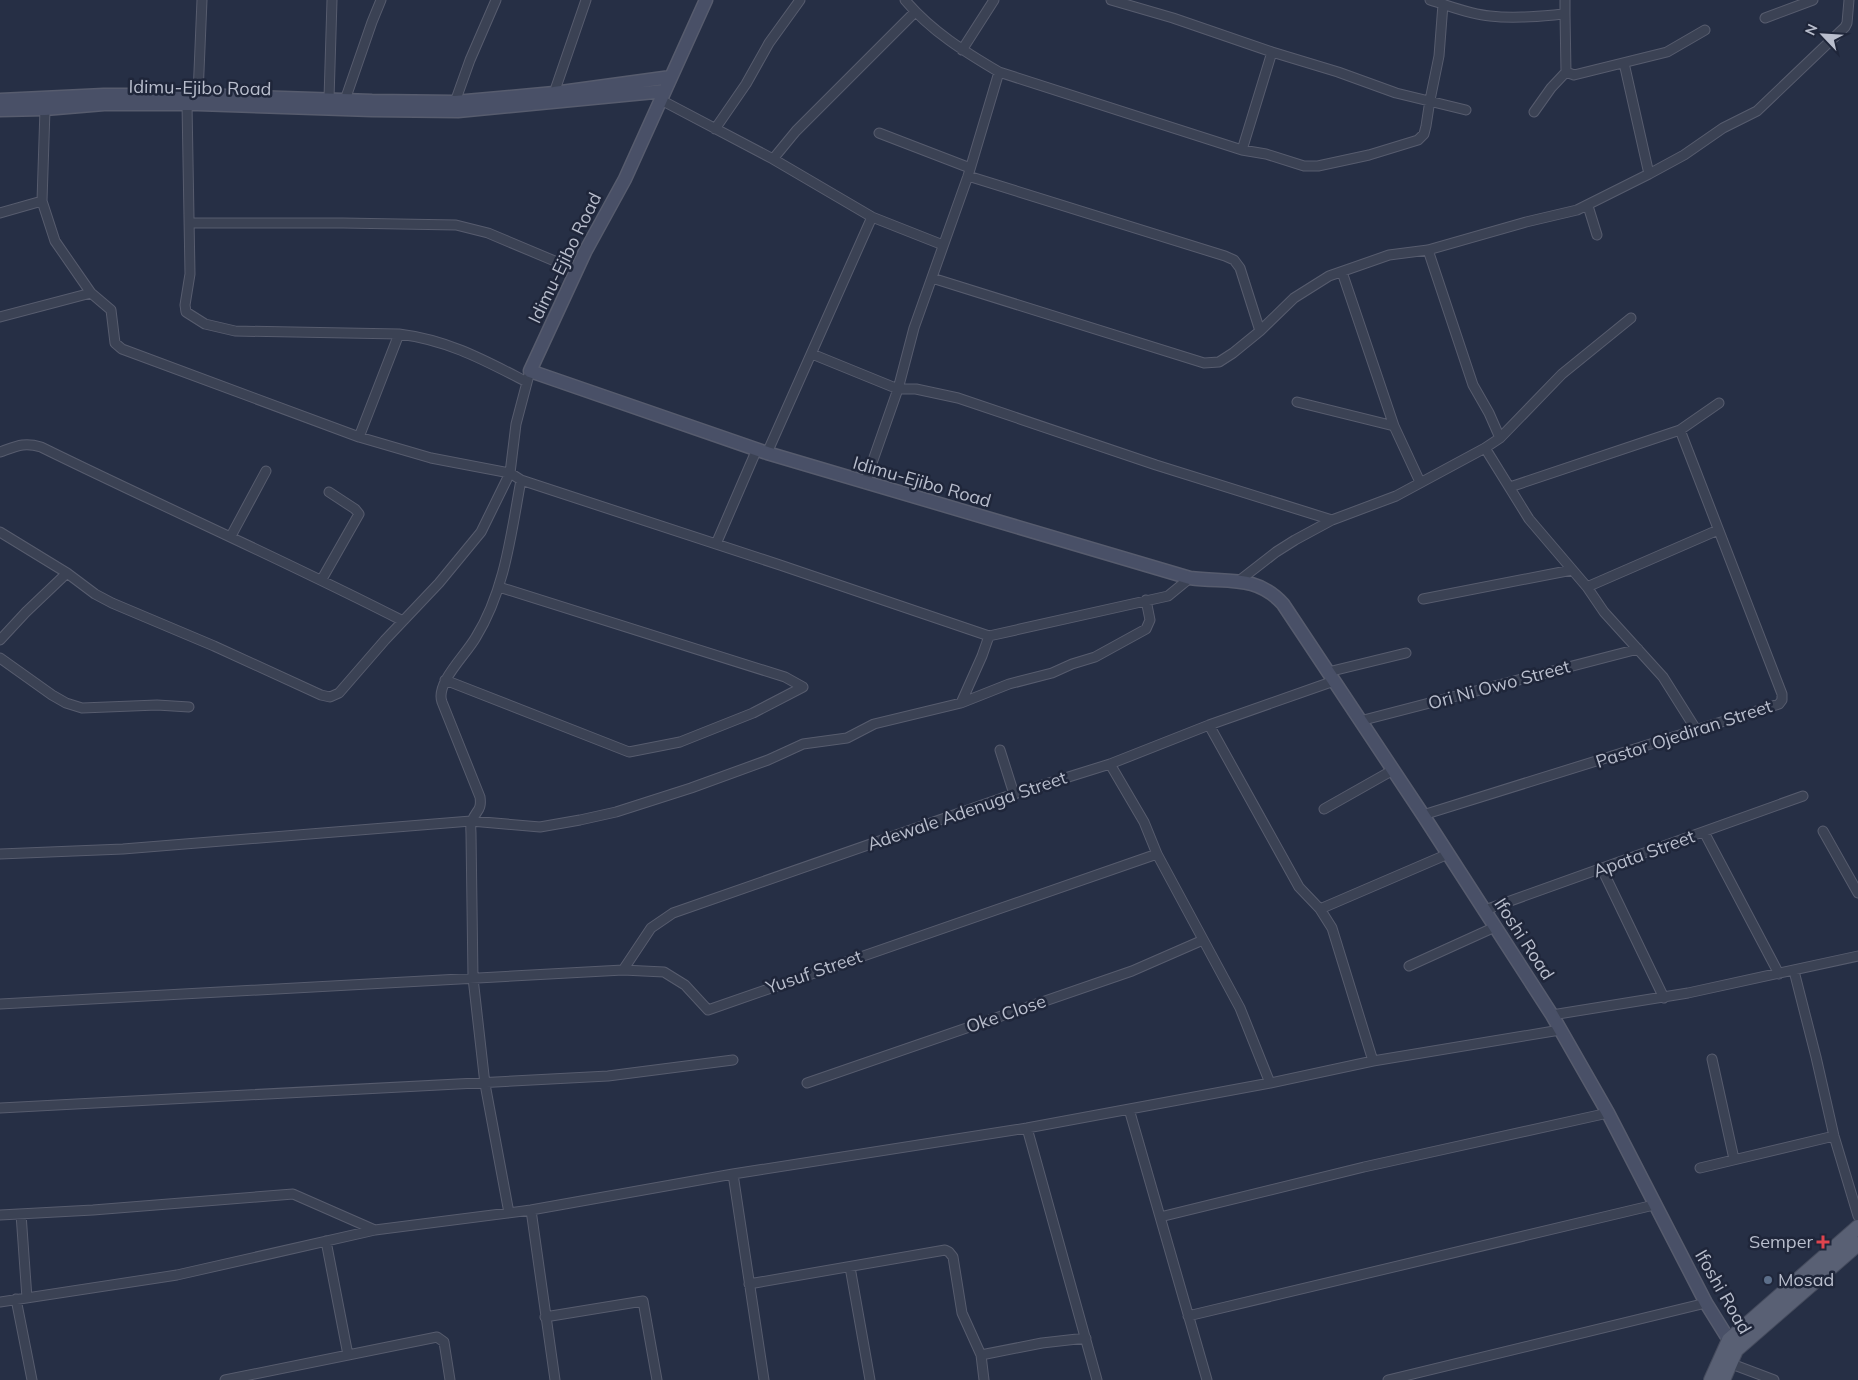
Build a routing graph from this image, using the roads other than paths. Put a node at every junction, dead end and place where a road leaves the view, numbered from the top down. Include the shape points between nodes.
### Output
1 (202, 0) edge
2 (332, 0) edge
3 (381, 0) edge
4 (496, 0) edge
5 (586, 0) edge
6 (706, 0) edge
7 (800, 0) edge
8 (905, 0) edge
9 (994, 0) edge
10 (1111, 0) edge
11 (1430, 0) edge
12 (1565, 0) edge
13 (1813, 0) edge
14 (1849, 0) edge
15 (1443, 4) junction
16 (915, 12) junction
17 (1565, 14) junction
18 (1765, 18) dead end
19 (1706, 30) dead end
20 (962, 50) junction
21 (1272, 52) junction
22 (1624, 63) junction
23 (999, 72) junction
24 (1566, 72) junction
25 (671, 77) junction
26 (554, 93) junction
27 (198, 94) junction
28 (663, 96) junction
29 (329, 99) junction
30 (0, 100) edge
31 (345, 100) junction
32 (1430, 100) junction
33 (456, 102) junction
34 (187, 104) junction
35 (476, 105) junction
36 (372, 106) junction
37 (45, 109) junction
38 (0, 110) edge
39 (1466, 110) dead end
40 (1534, 112) dead end
41 (715, 129) junction
42 (879, 133) dead end
43 (1242, 150) junction
44 (773, 159) junction
45 (969, 172) junction
46 (1649, 174) junction
47 (42, 201) junction
48 (1588, 206) junction
49 (0, 213) edge
50 (872, 217) junction
51 (189, 223) junction
52 (1597, 235) dead end
53 (943, 245) junction
54 (1428, 250) junction
55 (576, 270) junction
56 (1342, 272) junction
57 (932, 278) junction
58 (91, 293) junction
59 (0, 317) edge
60 (1631, 318) dead end
61 (1260, 331) junction
62 (399, 334) junction
63 (812, 354) junction
64 (528, 377) junction
65 (898, 388) junction
66 (1297, 402) dead end
67 (1719, 403) dead end
68 (1394, 426) junction
69 (1680, 430) junction
70 (359, 437) junction
71 (1500, 438) junction
72 (1485, 448) junction
73 (762, 451) junction
74 (0, 452) edge
75 (266, 472) dead end
76 (510, 473) junction
77 (521, 480) junction
78 (1420, 482) junction
79 (865, 483) junction
80 (1510, 487) junction
81 (329, 492) dead end
82 (1332, 520) junction
83 (1718, 530) junction
84 (0, 532) edge
85 (231, 536) junction
86 (716, 544) junction
87 (1572, 570) junction
88 (67, 572) junction
89 (1190, 578) junction
90 (322, 579) junction
91 (1240, 580) junction
92 (499, 587) junction
93 (1587, 587) junction
94 (1423, 599) dead end
95 (1146, 600) junction
96 (403, 622) junction
97 (989, 636) junction
98 (0, 640) edge
99 (1638, 649) junction
100 (1406, 653) dead end
101 (0, 658) edge
102 (1331, 676) junction
103 (445, 680) junction
104 (961, 703) junction
105 (189, 707) dead end
106 (1360, 721) junction
107 (1209, 725) junction
108 (1698, 731) junction
109 (1000, 750) dead end
110 (1110, 764) junction
111 (1393, 770) junction
112 (1014, 794) junction
113 (1803, 796) dead end
114 (1324, 809) dead end
115 (1423, 816) junction
116 (472, 821) junction
117 (1823, 831) dead end
118 (1704, 832) junction
119 (0, 854) edge
120 (1157, 854) junction
121 (1448, 854) junction
122 (1602, 869) junction
123 (1858, 893) edge
124 (1320, 909) junction
125 (1484, 910) junction
126 (1495, 927) junction
127 (1203, 940) junction
128 (1858, 956) edge
129 (1409, 966) dead end
130 (623, 970) junction
131 (1794, 971) junction
132 (1779, 974) junction
133 (473, 978) junction
134 (1664, 998) junction
135 (0, 1004) edge
136 (1552, 1015) junction
137 (1560, 1030) junction
138 (1712, 1059) dead end
139 (733, 1060) dead end
140 (1374, 1061) junction
141 (807, 1083) dead end
142 (1270, 1083) junction
143 (486, 1084) junction
144 (0, 1108) edge
145 (1129, 1109) junction
146 (1608, 1113) junction
147 (1027, 1128) junction
148 (1834, 1136) junction
149 (1734, 1159) junction
150 (1700, 1168) dead end
151 (733, 1174) junction
152 (1654, 1204) junction
153 (530, 1210) junction
154 (22, 1214) junction
155 (509, 1214) junction
156 (0, 1215) edge
157 (1160, 1216) junction
158 (1858, 1216) edge
159 (1858, 1227) edge
160 (375, 1230) junction
161 (326, 1241) junction
162 (1858, 1244) edge
163 (850, 1267) junction
164 (749, 1284) junction
165 (27, 1298) junction
166 (16, 1299) junction
167 (0, 1302) edge
168 (1706, 1303) junction
169 (1188, 1316) junction
170 (545, 1318) junction
171 (1086, 1338) junction
172 (1732, 1345) junction
173 (348, 1355) junction
174 (981, 1355) junction
175 (1730, 1363) junction
176 (32, 1380) edge
177 (225, 1380) edge
178 (450, 1380) edge
179 (555, 1380) edge
180 (657, 1380) edge
181 (764, 1380) edge
182 (870, 1380) edge
183 (984, 1380) edge
184 (1097, 1380) edge
185 (1207, 1380) edge
186 (1388, 1380) edge
187 (1712, 1380) edge
188 (1723, 1380) edge
189 (1774, 1380) edge

1 - 27 street
2 - 29 street
3 - 31 street
4 - 33 street
5 - 26 street
6 - 25 main road
7 - 41 street
8 - 16 street
9 - 20 street
10 - 21 street
11 - 15 street
12 - 17 street
13 - 18 street
14 - 46 street via 1845,27 1757,111
15 - 17 street via 1470,13 1512,18
15 - 32 street via 1439,56
16 - 20 street
16 - 44 street via 796,131
17 - 24 street
19 - 22 street via 1667,52
20 - 23 street
21 - 32 street via 1396,93
21 - 43 street
22 - 24 street via 1574,75
22 - 46 street
23 - 43 street
23 - 45 street
24 - 40 street
25 - 26 main road, Idimu-Ejibo Road
25 - 28 main road
26 - 35 main road, Idimu-Ejibo Road
27 - 29 main road, Idimu-Ejibo Road
27 - 30 main road, Idimu-Ejibo Road
28 - 35 main road, Idimu-Ejibo Road
28 - 41 street
28 - 55 main road, Idimu-Ejibo Road via 625,179
29 - 31 main road, Idimu-Ejibo Road
31 - 36 main road, Idimu-Ejibo Road
32 - 39 street
32 - 43 street via 1424,134 1418,140 1369,155 1304,166
33 - 35 main road, Idimu-Ejibo Road
33 - 36 main road, Idimu-Ejibo Road
34 - 36 main road, Idimu-Ejibo Road
34 - 37 main road, Idimu-Ejibo Road via 104,104
34 - 51 street
35 - 36 main road, Idimu-Ejibo Road via 458,111
37 - 38 main road, Idimu-Ejibo Road
37 - 47 street
41 - 44 street
42 - 45 street
44 - 50 street
45 - 53 street
45 - 61 street via 1234,260 1240,268
46 - 48 street
47 - 49 street
47 - 58 street via 55,241
48 - 52 street
48 - 54 street
50 - 53 street
50 - 63 street
51 - 55 street via 456,225 488,233
51 - 62 street via 190,274 186,312 205,324 235,331
53 - 57 street
54 - 56 street via 1389,255
54 - 71 street via 1473,385
55 - 64 main road, Idimu-Ejibo Road
56 - 61 street via 1329,276 1294,298
56 - 68 street
57 - 61 street via 1204,363 1219,362
57 - 65 street
58 - 59 street
58 - 70 street via 111,310 115,343 122,349
60 - 71 street via 1562,374
62 - 64 street via 460,348
62 - 70 street
63 - 65 street
63 - 73 street
64 - 73 main road, Idimu-Ejibo Road
64 - 76 street via 516,424
65 - 79 street
65 - 82 street via 958,398
66 - 68 street
67 - 69 street
68 - 78 street
69 - 80 street
69 - 83 street, Pastor Ojediran Street
70 - 76 street via 431,458
71 - 72 street
72 - 78 street
72 - 80 street
73 - 79 main road, Idimu-Ejibo Road
73 - 86 street
74 - 85 street via 19,445 41,447
75 - 85 street
76 - 77 street
76 - 96 street via 481,532
77 - 86 street
77 - 92 street
78 - 82 street via 1379,503
79 - 89 main road, Idimu-Ejibo Road
80 - 87 street via 1530,519
81 - 90 street via 358,514
82 - 91 street via 1276,552
83 - 93 street
83 - 108 street, Pastor Ojediran Street via 1782,700 1779,704
84 - 88 street
85 - 90 street
86 - 97 street
87 - 93 street
87 - 94 street
88 - 96 street via 112,603 330,697 339,693
88 - 98 street
89 - 91 main road, Idimu-Ejibo Road
89 - 95 street via 1168,596
90 - 96 street
91 - 102 main road, Ifoshi Road via 1275,595
92 - 103 street via 471,646
92 - 103 street via 785,677 803,687 753,713 680,742 629,752
93 - 99 street via 1604,612
95 - 97 street
95 - 104 street via 1150,620 1146,629 1094,657
97 - 104 street
99 - 106 street, Ori Ni Owo Street
99 - 108 street via 1669,685
100 - 102 street, Adewale Adenuga Street
101 - 105 street via 52,695 82,708
102 - 106 main road, Ifoshi Road
102 - 107 street, Adewale Adenuga Street
103 - 116 street via 441,698 480,797 481,804
104 - 116 street via 874,724 847,738 803,744 691,788 589,818 540,827
106 - 111 main road, Ifoshi Road
107 - 110 street, Adewale Adenuga Street
107 - 124 street via 1299,887
108 - 115 street, Pastor Ojediran Street
109 - 112 street
110 - 112 street, Adewale Adenuga Street
110 - 120 street via 1144,822
111 - 114 street
111 - 115 main road, Ifoshi Road
112 - 130 street, Adewale Adenuga Street via 673,913 651,928
113 - 118 street, Apata Street
115 - 121 main road, Ifoshi Road
116 - 119 street via 123,849
116 - 133 street
117 - 123 street
118 - 122 street, Apata Street
118 - 132 street
120 - 127 street
120 - 130 street, Yusuf Street via 708,1010 685,985 664,972
121 - 124 street
121 - 125 main road, Ifoshi Road
122 - 125 street, Apata Street
122 - 134 street
124 - 140 street via 1332,928
125 - 126 main road, Ifoshi Road
126 - 129 street
126 - 136 main road, Ifoshi Road
127 - 141 street, Oke Close via 1132,971
127 - 142 street via 1240,1008
128 - 131 street
130 - 133 street, Yusuf Street
131 - 132 street
131 - 148 street
132 - 134 street
133 - 135 street, Yusuf Street
133 - 143 street
134 - 136 street
136 - 137 main road, Ifoshi Road
137 - 140 street
137 - 146 main road, Ifoshi Road
138 - 149 street
139 - 143 street via 608,1076
140 - 142 street
142 - 145 street
143 - 144 street
143 - 155 street
145 - 147 street
145 - 157 street
146 - 152 main road, Ifoshi Road
146 - 157 street
147 - 151 street
147 - 171 street
148 - 149 street
148 - 158 street
149 - 150 street
151 - 153 street
151 - 164 street
152 - 168 main road, Ifoshi Road
152 - 169 street
153 - 155 street
153 - 170 street
154 - 156 street
154 - 160 street via 293,1194
154 - 165 street
155 - 160 street
157 - 169 street
159 - 172 main road
160 - 161 street
161 - 165 street via 177,1274
161 - 173 street
162 - 172 main road
163 - 164 street
163 - 174 street via 945,1250 950,1252 962,1313
163 - 182 street
164 - 181 street
165 - 166 street
166 - 167 street
166 - 176 street
168 - 172 main road, Ifoshi Road
168 - 186 street
169 - 185 street
170 - 179 street
170 - 180 street via 643,1301
171 - 174 street
171 - 184 street
172 - 175 main road
172 - 187 main road
173 - 177 street
173 - 178 street via 437,1337 444,1342
174 - 183 street
175 - 188 main road
175 - 189 street

